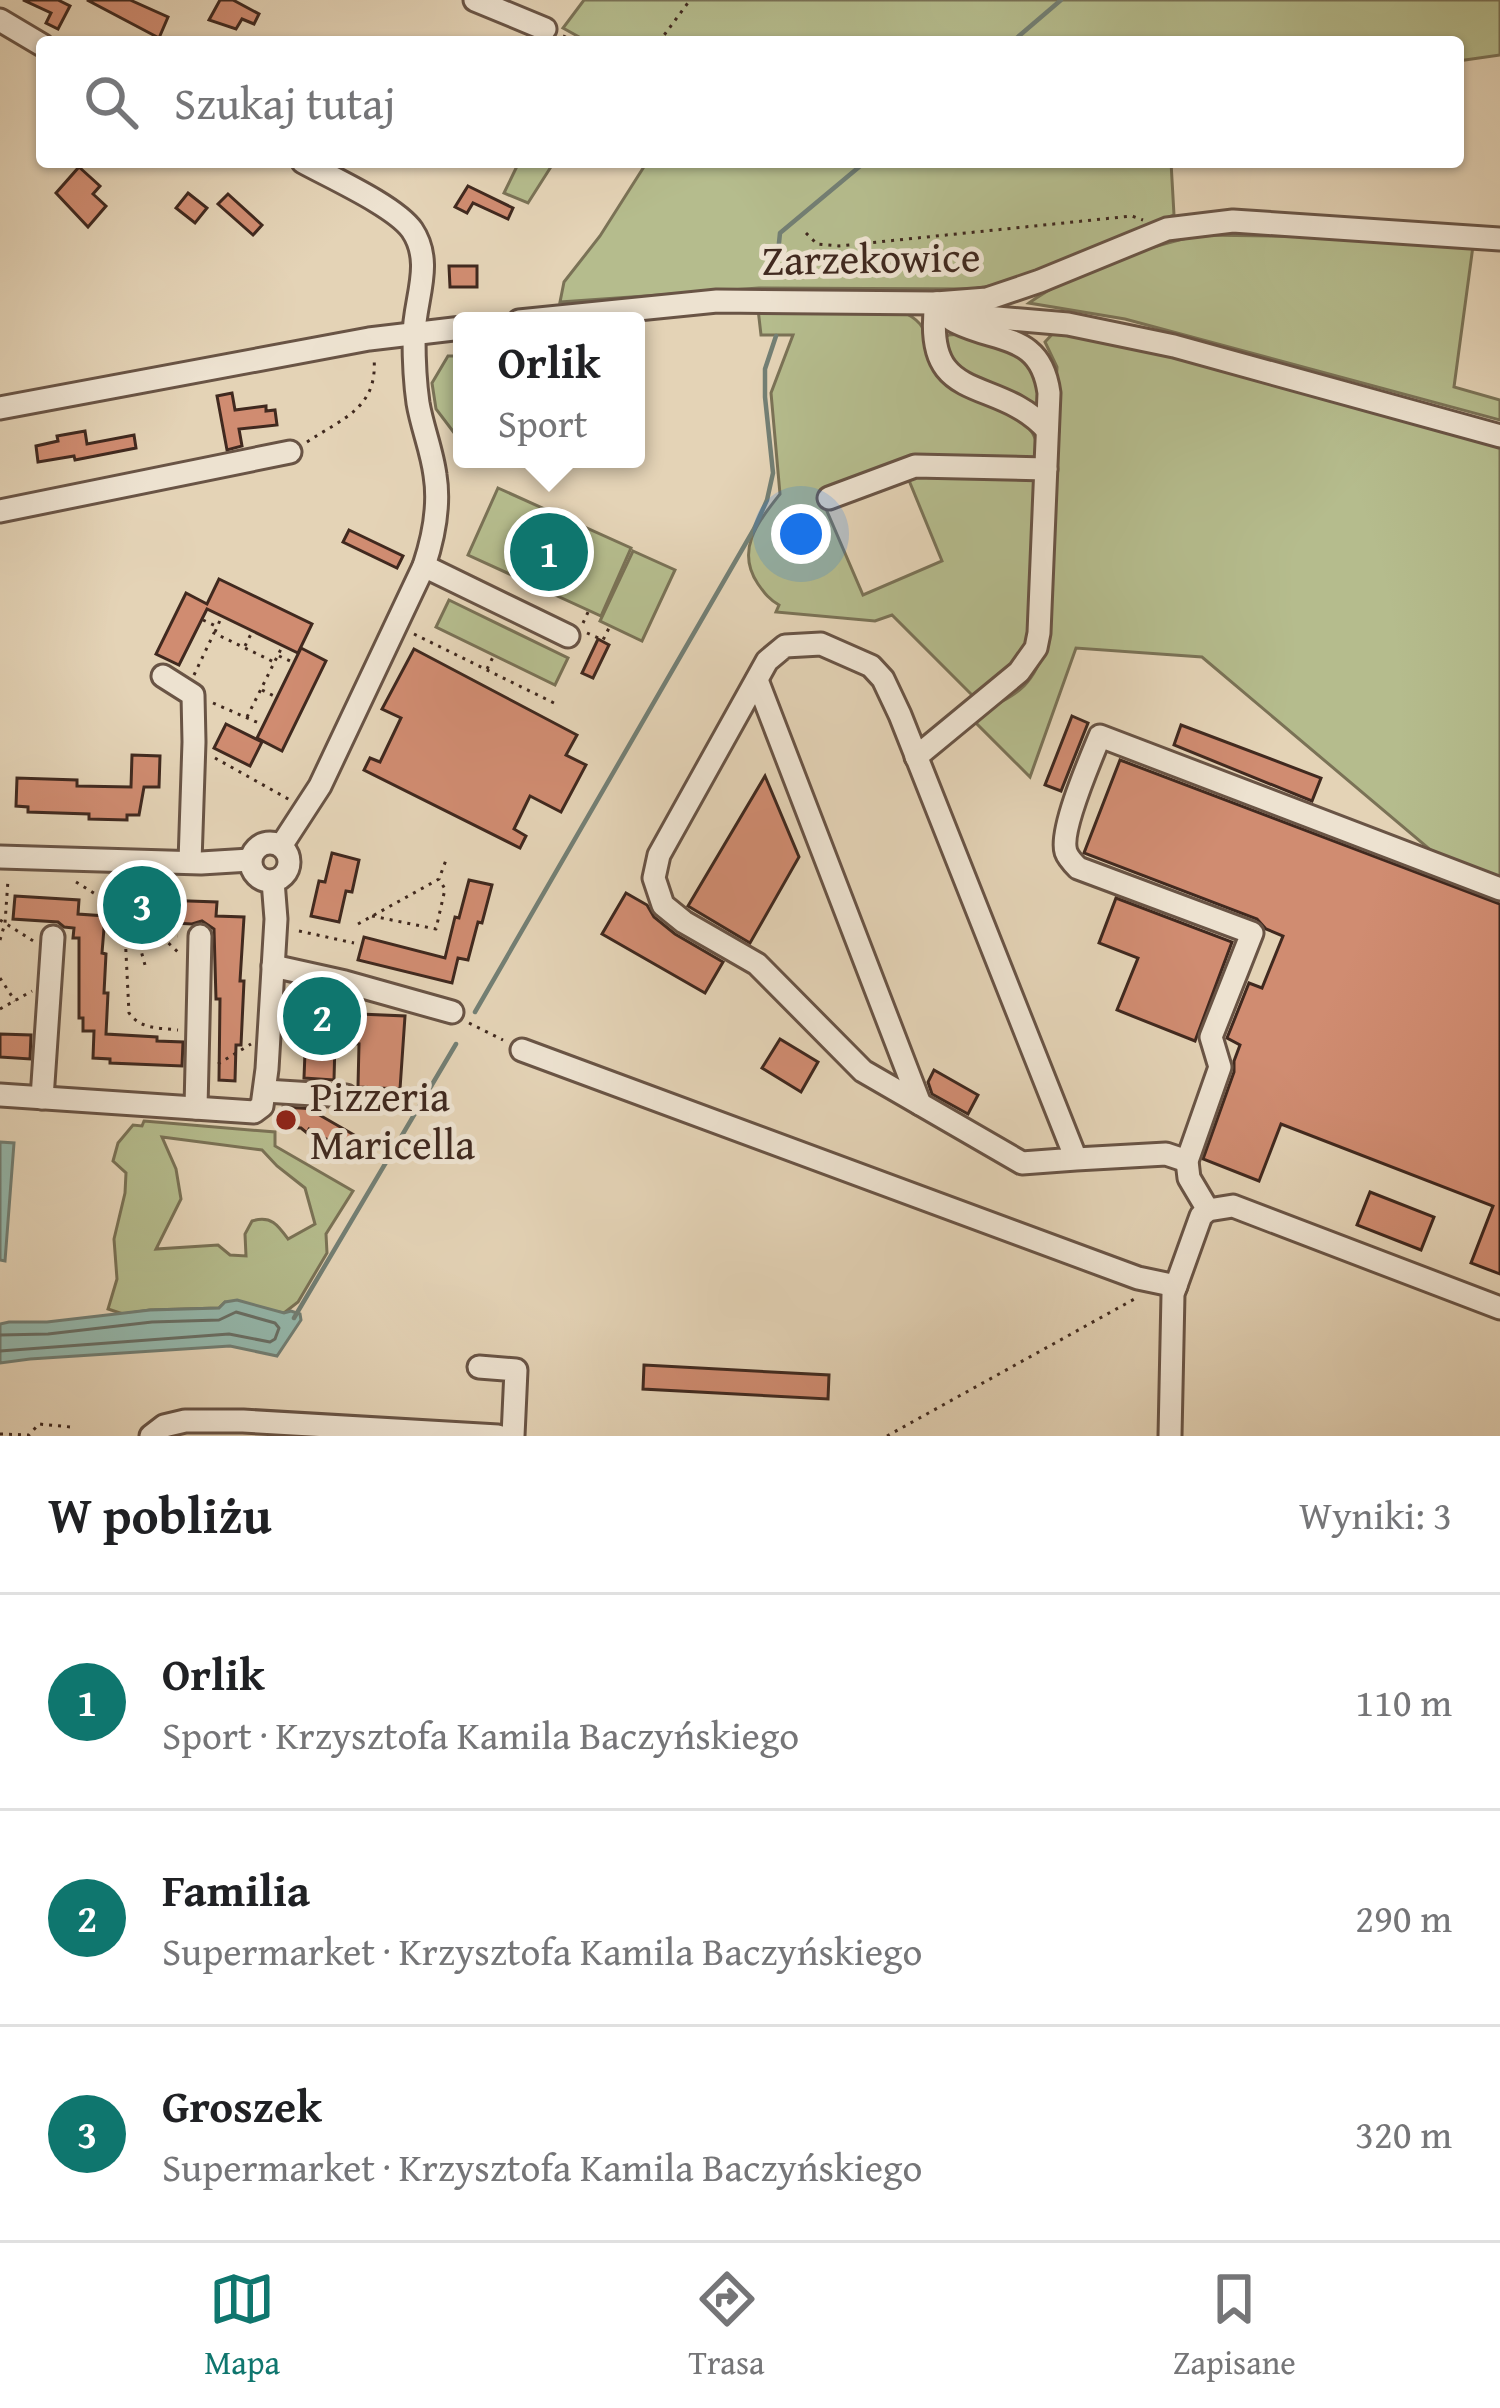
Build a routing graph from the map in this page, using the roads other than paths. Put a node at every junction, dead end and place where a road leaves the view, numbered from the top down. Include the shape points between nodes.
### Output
1 (476, 0) edge
2 (0, 20) edge
3 (545, 29) dead end
4 (36, 41) edge
5 (314, 168) edge
6 (1500, 239) edge
7 (936, 303) junction
8 (608, 312) edge
9 (453, 329) edge
10 (413, 333) junction
11 (0, 408) edge
12 (1047, 430) junction
13 (1500, 436) edge
14 (290, 452) road end
15 (1046, 469) junction
16 (829, 498) dead end
17 (0, 511) edge
18 (424, 566) junction
19 (574, 633) road end
20 (164, 676) dead end
21 (757, 680) junction
22 (916, 757) junction
23 (281, 846) junction
24 (0, 857) edge
25 (250, 860) junction
26 (190, 862) junction
27 (273, 881) junction
28 (1500, 890) edge
29 (200, 936) road end
30 (53, 945) road end
31 (273, 965) junction
32 (452, 1012) road end
33 (523, 1050) road end
34 (0, 1094) edge
35 (265, 1095) junction
36 (346, 1096) dead end
37 (41, 1097) junction
38 (920, 1104) junction
39 (196, 1108) junction
40 (1076, 1159) junction
41 (1187, 1161) junction
42 (1208, 1210) junction
43 (1175, 1286) junction
44 (1500, 1308) edge
45 (479, 1367) dead end
46 (151, 1436) edge
47 (498, 1436) edge
48 (514, 1436) edge
49 (1170, 1436) edge

1 - 3 street
2 - 4 street
5 - 10 street via 388,210 416,236 423,267
6 - 7 street, Zarzekowice via 1233,221 1167,229 987,299
7 - 8 street, Zarzekowice via 717,301
7 - 12 street via 932,331 946,369
7 - 12 street via 958,323 1010,338 1040,363
7 - 13 street via 974,316 1068,324 1174,346
9 - 10 street
10 - 11 street
10 - 18 street via 418,402 436,474
12 - 15 street
14 - 17 street
15 - 16 street via 915,466
15 - 22 street via 1036,648 1019,672
18 - 19 street
18 - 23 street via 323,780
20 - 26 street via 190,696
21 - 22 street via 785,646 820,644 871,666
21 - 38 street
21 - 38 street via 659,855 654,878 663,905 758,964 863,1071
22 - 40 street
23 - 25 street via 259,846
23 - 27 street via 289,865
24 - 26 street
25 - 26 street
25 - 27 street via 259,878
27 - 31 street
28 - 41 street via 1100,736 1072,810 1067,855 1078,868 1252,933 1211,1037 1220,1067
29 - 39 street
30 - 37 street
31 - 32 street
31 - 35 street
33 - 43 street
34 - 37 street
35 - 36 street
35 - 39 street via 254,1112
37 - 39 street
38 - 40 street via 1022,1163
40 - 41 street via 1166,1154
41 - 42 street
42 - 43 street
42 - 44 street via 1233,1206
43 - 49 street
45 - 48 street via 516,1370
46 - 47 street via 184,1420

